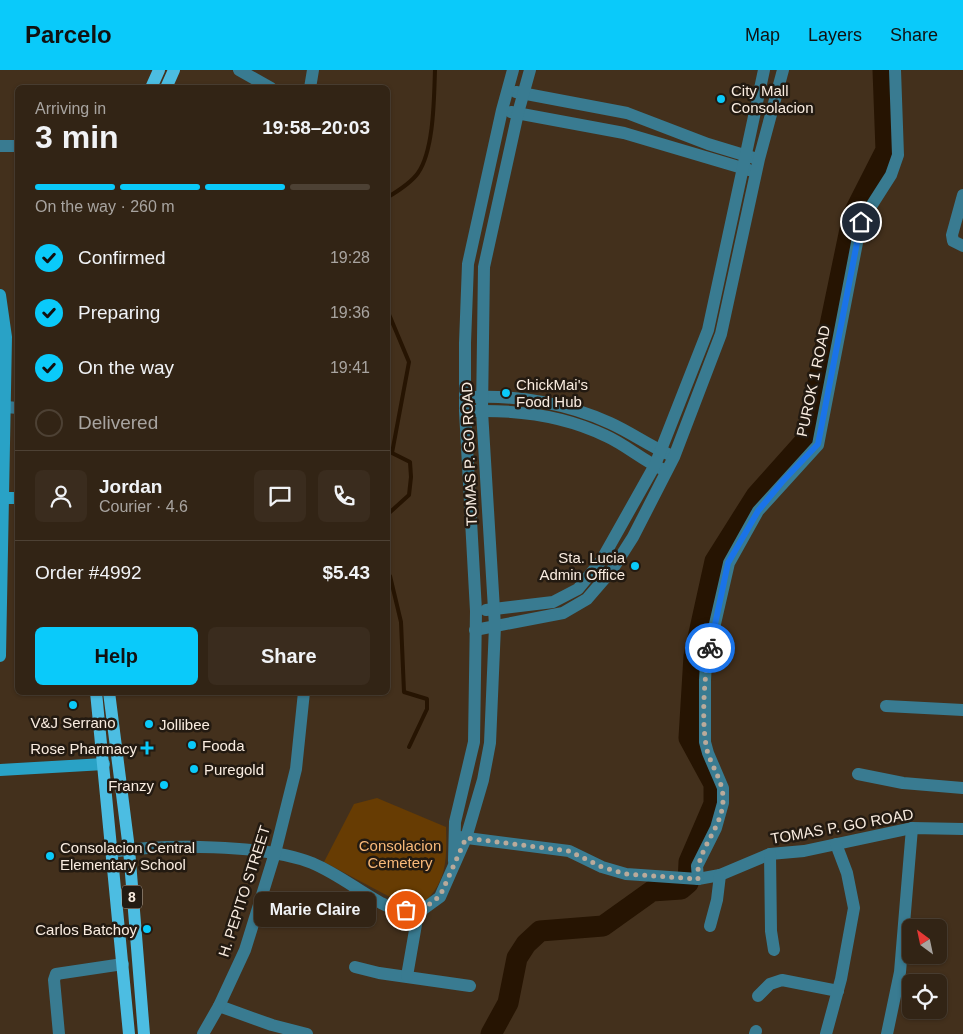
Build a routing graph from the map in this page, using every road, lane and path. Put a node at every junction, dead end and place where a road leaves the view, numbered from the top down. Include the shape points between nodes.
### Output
1 (159, 70) edge
2 (174, 70) edge
3 (238, 70) edge
4 (313, 70) edge
5 (513, 70) edge
6 (530, 70) edge
7 (764, 70) edge
8 (783, 70) edge
9 (896, 70) edge
10 (152, 85) edge
11 (167, 85) edge
12 (266, 85) edge
13 (310, 85) edge
14 (507, 90) junction
15 (524, 94) junction
16 (502, 110) junction
17 (518, 113) junction
18 (0, 146) edge
19 (15, 146) edge
20 (746, 155) junction
21 (758, 165) junction
22 (742, 169) junction
23 (963, 195) edge
24 (963, 246) edge
25 (0, 295) edge
26 (482, 396) junction
27 (465, 397) junction
28 (7, 410) edge
29 (465, 411) junction
30 (482, 411) junction
31 (661, 451) junction
32 (674, 457) junction
33 (655, 465) junction
34 (667, 471) junction
35 (15, 499) edge
36 (2, 503) edge
37 (1, 518) edge
38 (476, 610) junction
39 (493, 610) junction
40 (1, 624) edge
41 (495, 626) junction
42 (475, 630) junction
43 (0, 656) edge
44 (96, 695) edge
45 (109, 695) edge
46 (304, 695) edge
47 (886, 706) dead end
48 (963, 710) edge
49 (104, 764) junction
50 (0, 770) edge
51 (858, 774) dead end
52 (963, 788) edge
53 (912, 828) junction
54 (963, 829) edge
55 (460, 837) junction
56 (836, 844) junction
57 (129, 849) junction
58 (112, 852) junction
59 (274, 853) junction
60 (770, 854) junction
61 (720, 875) junction
62 (696, 879) junction
63 (418, 913) junction
64 (710, 926) dead end
65 (774, 950) dead end
66 (123, 964) junction
67 (355, 967) dead end
68 (407, 976) junction
69 (470, 986) dead end
70 (838, 991) junction
71 (758, 996) dead end
72 (219, 1006) junction
73 (59, 1034) edge
74 (129, 1034) edge
75 (144, 1034) edge
76 (203, 1034) edge
77 (307, 1034) edge
78 (826, 1034) edge
79 (887, 1034) edge

1 - 10 main road
2 - 11 main road
3 - 12 street
4 - 13 street
5 - 14 street, TOMAS P. GO ROAD
6 - 15 street, TOMAS P. GO ROAD
7 - 20 street
8 - 21 street
9 - 62 street, PUROK 1 ROAD via 898,155 891,176 861,222 818,444 758,511 728,563 705,680 705,742 723,788 723,803 716,828 697,866
14 - 15 street
14 - 16 street, TOMAS P. GO ROAD
15 - 17 street, TOMAS P. GO ROAD
15 - 20 street via 627,113
16 - 17 street
16 - 27 street, TOMAS P. GO ROAD via 468,264
17 - 22 street via 624,133
17 - 26 street, TOMAS P. GO ROAD via 484,266
18 - 19 street
20 - 21 street
20 - 22 street
21 - 22 street
21 - 32 street via 721,334
22 - 31 street via 708,330
23 - 24 street via 952,235 953,241
25 - 28 street via 6,337
26 - 27 street
26 - 30 street, TOMAS P. GO ROAD
26 - 31 street via 536,401 572,409 610,423
27 - 29 street, TOMAS P. GO ROAD
28 - 36 street
29 - 30 street
29 - 38 street, TOMAS P. GO ROAD
30 - 33 street via 535,413 570,422 607,436
30 - 39 street, TOMAS P. GO ROAD
31 - 32 street
31 - 33 street
32 - 34 street
33 - 34 street
33 - 39 street via 601,561 578,589 553,602
34 - 41 street via 633,537 612,570 586,599 562,613
35 - 36 street
36 - 37 street
37 - 40 street
38 - 39 street
38 - 42 street, TOMAS P. GO ROAD
39 - 41 street, TOMAS P. GO ROAD
40 - 43 street
41 - 42 street
41 - 55 street, TOMAS P. GO ROAD via 490,743 483,780
42 - 55 street, TOMAS P. GO ROAD via 474,742
44 - 49 main road, 8
45 - 57 main road, 8
46 - 59 street, H. PEPITO STREET via 296,769
47 - 48 street
49 - 50 street
49 - 58 main road, 8
51 - 52 street
53 - 54 street, TOMAS P. GO ROAD
53 - 56 street, TOMAS P. GO ROAD
53 - 79 street via 900,972
55 - 62 street, TOMAS P. GO ROAD via 569,851 626,874
55 - 63 street, TOMAS P. GO ROAD via 454,866 440,896
56 - 60 street, TOMAS P. GO ROAD
56 - 70 street via 847,873 854,908
57 - 58 street
57 - 59 street via 181,847
57 - 75 main road, 8
58 - 66 main road, 8
59 - 63 street via 310,862 343,877 383,904
59 - 72 street, H. PEPITO STREET via 245,950
60 - 61 street, TOMAS P. GO ROAD
60 - 65 street
61 - 62 street, TOMAS P. GO ROAD
61 - 64 street
63 - 68 street
66 - 73 street via 56,974
66 - 74 main road, 8
67 - 68 street
68 - 69 street
70 - 71 street via 782,980 770,984
70 - 78 street
72 - 76 street, H. PEPITO STREET
72 - 77 street

